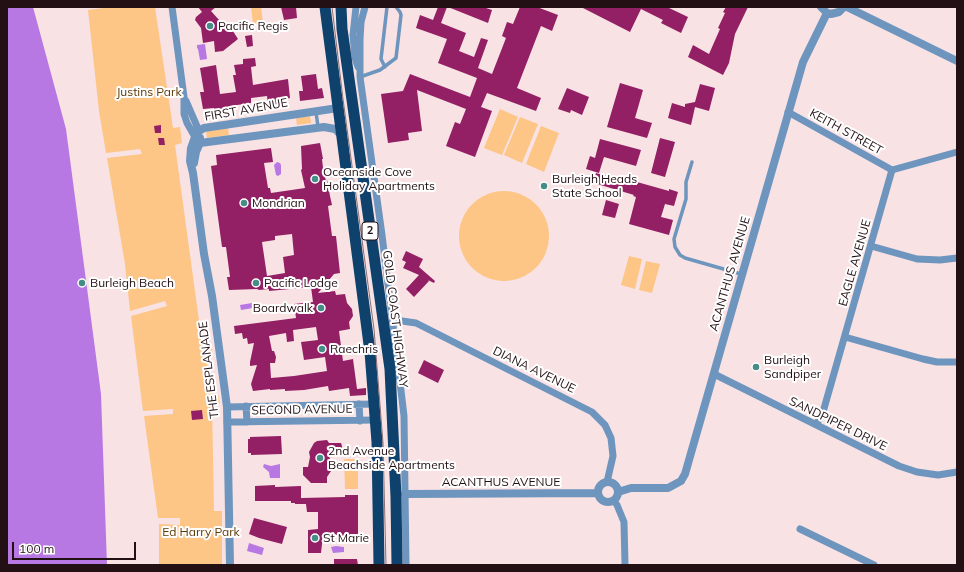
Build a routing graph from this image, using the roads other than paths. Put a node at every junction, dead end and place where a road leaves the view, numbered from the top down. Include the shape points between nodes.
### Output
1 (172, 7) edge
2 (325, 7) edge
3 (341, 7) edge
4 (356, 7) edge
5 (365, 7) edge
6 (387, 7) edge
7 (396, 7) edge
8 (846, 7) edge
9 (824, 10) edge
10 (957, 61) edge
11 (385, 67) junction
12 (360, 77) junction
13 (338, 108) junction
14 (315, 111) junction
15 (788, 112) junction
16 (318, 127) junction
17 (342, 136) junction
18 (198, 137) junction
19 (957, 152) edge
20 (692, 162) dead end
21 (892, 170) junction
22 (871, 246) junction
23 (957, 258) edge
24 (742, 274) junction
25 (393, 322) junction
26 (845, 337) junction
27 (957, 362) edge
28 (714, 374) junction
29 (359, 404) junction
30 (375, 404) junction
31 (246, 406) junction
32 (227, 407) junction
33 (376, 420) junction
34 (360, 421) junction
35 (228, 422) junction
36 (246, 422) junction
37 (816, 425) junction
38 (957, 472) edge
39 (607, 482) junction
40 (618, 492) junction
41 (598, 493) junction
42 (405, 494) junction
43 (614, 501) junction
44 (800, 529) dead end
45 (230, 565) edge
46 (379, 565) edge
47 (397, 565) edge
48 (406, 565) edge
49 (625, 565) edge
50 (874, 565) edge

1 - 18 street via 184,97 198,126
2 - 13 highway, 2
3 - 47 highway, GOLD COAST HIGHWAY / 2 via 390,369
4 - 12 street via 353,41
5 - 12 street via 360,31
6 - 11 lane via 381,59
7 - 11 lane via 401,15 396,57
8 - 9 street via 835,13
8 - 10 street
9 - 15 street, ACANTHUS AVENUE via 803,62
11 - 12 lane
12 - 25 street
13 - 14 street, FIRST AVENUE
13 - 17 highway, 2
14 - 16 lane
14 - 18 street, FIRST AVENUE via 204,128
15 - 21 street, KEITH STREET
15 - 24 street, ACANTHUS AVENUE
16 - 17 street, FIRST AVENUE via 331,127
16 - 18 street, FIRST AVENUE
17 - 30 highway, 2
18 - 32 street, THE ESPLANADE via 193,173
19 - 21 street
20 - 24 lane via 686,182 686,198 674,238 675,247 685,258
21 - 22 street, EAGLE AVENUE
22 - 23 street via 917,259
22 - 26 street, EAGLE AVENUE
24 - 28 street, ACANTHUS AVENUE
25 - 39 street, DIANA AVENUE via 416,323 592,412 605,425 611,438 613,456
25 - 42 street via 404,416
26 - 27 street via 923,359
26 - 37 street, EAGLE AVENUE via 823,412
28 - 37 street, SANDPIPER DRIVE
28 - 40 street, ACANTHUS AVENUE via 688,468 681,481 668,488 631,488
29 - 30 street, SECOND AVENUE
29 - 31 street, SECOND AVENUE
29 - 34 street
30 - 33 highway, 2
31 - 32 street, SECOND AVENUE
31 - 36 street
32 - 35 street, THE ESPLANADE
33 - 34 street, SECOND AVENUE
33 - 46 highway, 2
34 - 36 street, SECOND AVENUE
35 - 36 street, SECOND AVENUE
35 - 45 street, THE ESPLANADE
37 - 38 street, SANDPIPER DRIVE via 909,470 938,475
39 - 40 street via 616,486
39 - 41 street via 601,484
40 - 43 street
41 - 42 street, ACANTHUS AVENUE
41 - 43 street via 603,502
42 - 48 street
43 - 49 street via 624,522
44 - 50 street

